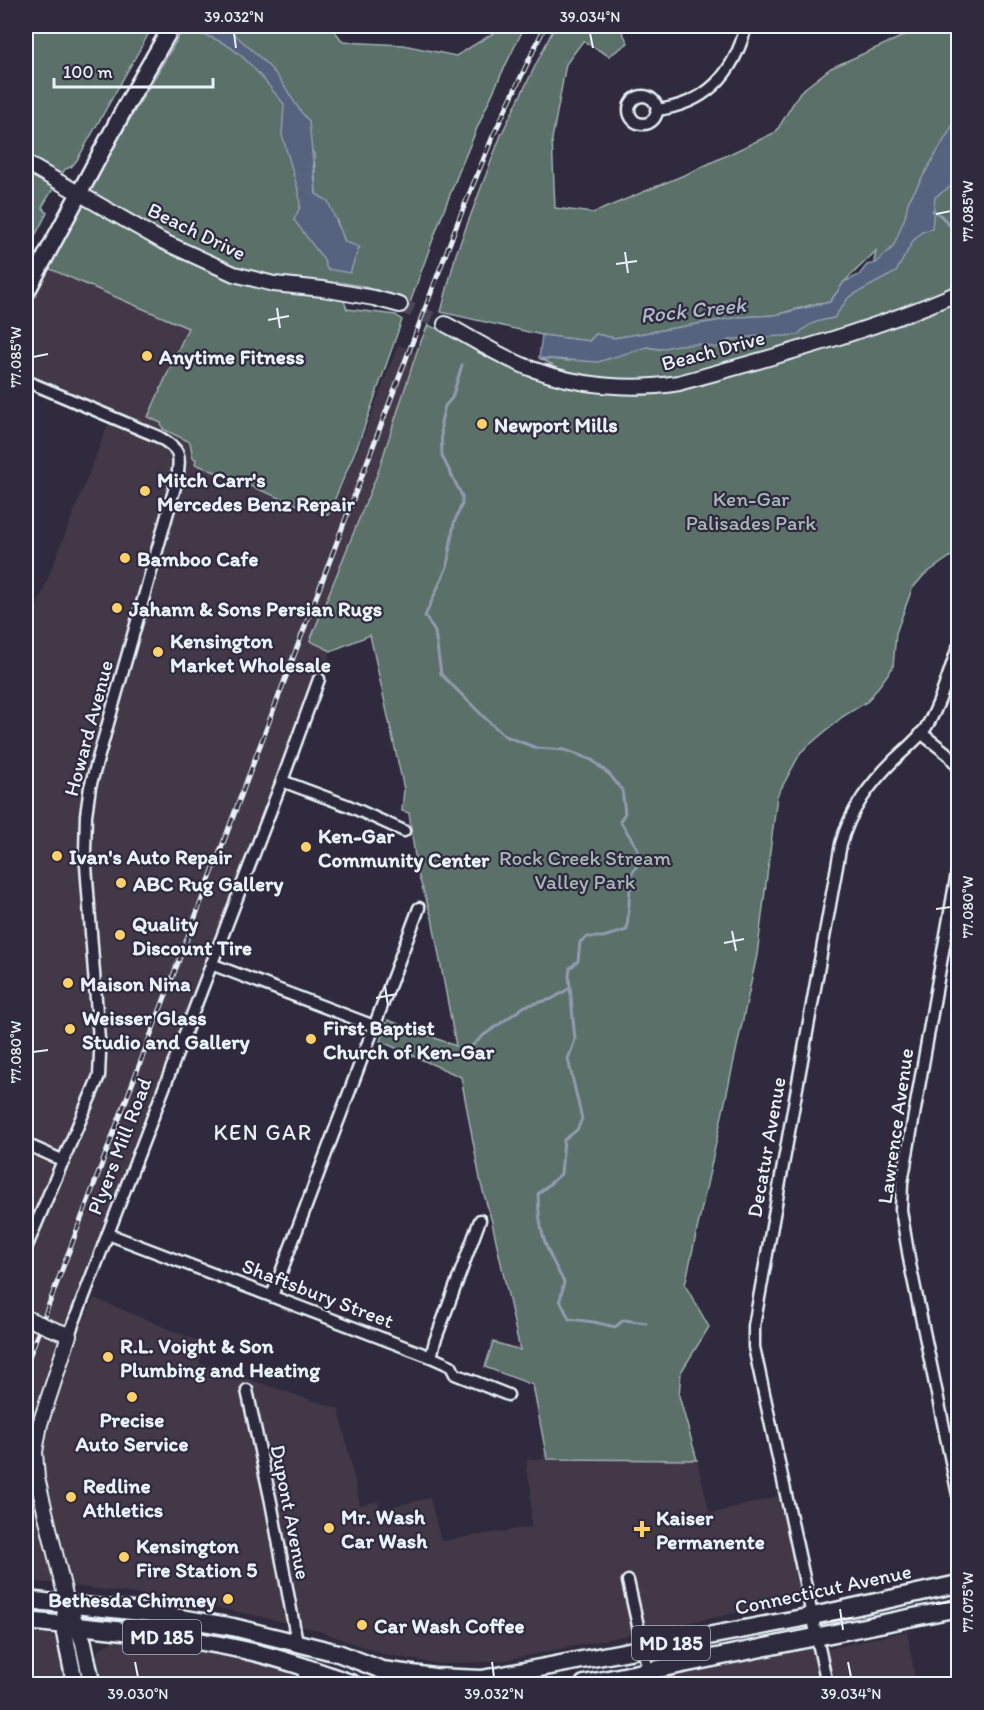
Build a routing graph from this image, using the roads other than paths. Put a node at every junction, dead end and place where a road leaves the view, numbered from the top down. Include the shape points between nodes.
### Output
1 (746, 26) edge
2 (171, 27) edge
3 (656, 110) dead end
4 (26, 163) edge
5 (80, 194) junction
6 (26, 293) edge
7 (958, 293) edge
8 (400, 305) tunnel mouth
9 (445, 324) tunnel mouth
10 (26, 381) edge
11 (958, 647) edge
12 (319, 679) dead end
13 (921, 733) junction
14 (958, 767) edge
15 (282, 781) junction
16 (404, 831) dead end
17 (958, 867) edge
18 (419, 908) dead end
19 (211, 964) junction
20 (374, 1026) junction
21 (26, 1144) edge
22 (64, 1161) junction
23 (480, 1220) dead end
24 (108, 1234) junction
25 (26, 1248) edge
26 (272, 1296) junction
27 (26, 1318) edge
28 (69, 1335) junction
29 (431, 1357) junction
30 (247, 1390) dead end
31 (508, 1395) dead end
32 (958, 1495) edge
33 (628, 1581) dead end
34 (958, 1584) edge
35 (26, 1600) edge
36 (67, 1603) junction
37 (958, 1608) edge
38 (813, 1616) junction
39 (26, 1621) edge
40 (70, 1625) junction
41 (817, 1638) junction
42 (297, 1642) junction
43 (643, 1649) junction
44 (303, 1666) junction
45 (382, 1670) junction
46 (649, 1677) edge
47 (75, 1684) edge
48 (92, 1684) edge
49 (306, 1684) edge
50 (353, 1684) edge
51 (416, 1684) edge
52 (584, 1684) edge
53 (827, 1684) edge

1 - 3 street via 736,58 710,91 676,108
2 - 5 main road
4 - 5 street, Beach Drive
5 - 6 main road
5 - 8 street, Beach Drive via 198,260 234,274
7 - 9 street, Beach Drive via 864,329 660,386 612,386 562,378 531,368
10 - 22 street, Howard Avenue via 159,437 176,447 180,455 177,480 90,787 85,852 99,1076
11 - 13 street, Decatur Avenue
12 - 15 street, Plyers Mill Road
13 - 14 street
13 - 38 street, Decatur Avenue via 865,794 840,844 753,1326 754,1347
15 - 16 street
15 - 19 street, Plyers Mill Road
17 - 32 street, Lawrence Avenue via 902,1183 901,1210
18 - 20 street
19 - 20 street
19 - 24 street, Plyers Mill Road
20 - 26 street
21 - 22 street
22 - 25 street, Howard Avenue
23 - 29 street
24 - 26 street, Shaftsbury Street
24 - 28 street, Plyers Mill Road
26 - 29 street, Shaftsbury Street
27 - 28 street, bridge
28 - 36 street, Plyers Mill Road via 37,1439 36,1464
29 - 31 street, Shaftsbury Street via 451,1366 455,1374
30 - 42 street, Dupont Avenue
33 - 43 street
34 - 38 main road, Connecticut Avenue / MD 185
35 - 36 main road, Connecticut Avenue / MD 185
36 - 40 main road, Plyers Mill Road
36 - 42 main road, Connecticut Avenue / MD 185 via 161,1614
37 - 41 main road, MD 185
38 - 41 street, Decatur Avenue
38 - 43 main road, Connecticut Avenue / MD 185
39 - 40 main road, MD 185
40 - 44 main road, MD 185 via 242,1649
40 - 47 main road, Plyers Mill Road
40 - 48 main road, Plyers Mill Road
41 - 46 main road, MD 185
41 - 53 street, Decatur Avenue
42 - 45 main road, Connecticut Avenue / MD 185
43 - 45 main road, Connecticut Avenue / MD 185 via 482,1679
43 - 46 street
44 - 49 street
44 - 50 main road, MD 185
45 - 51 main road
46 - 52 main road, MD 185

